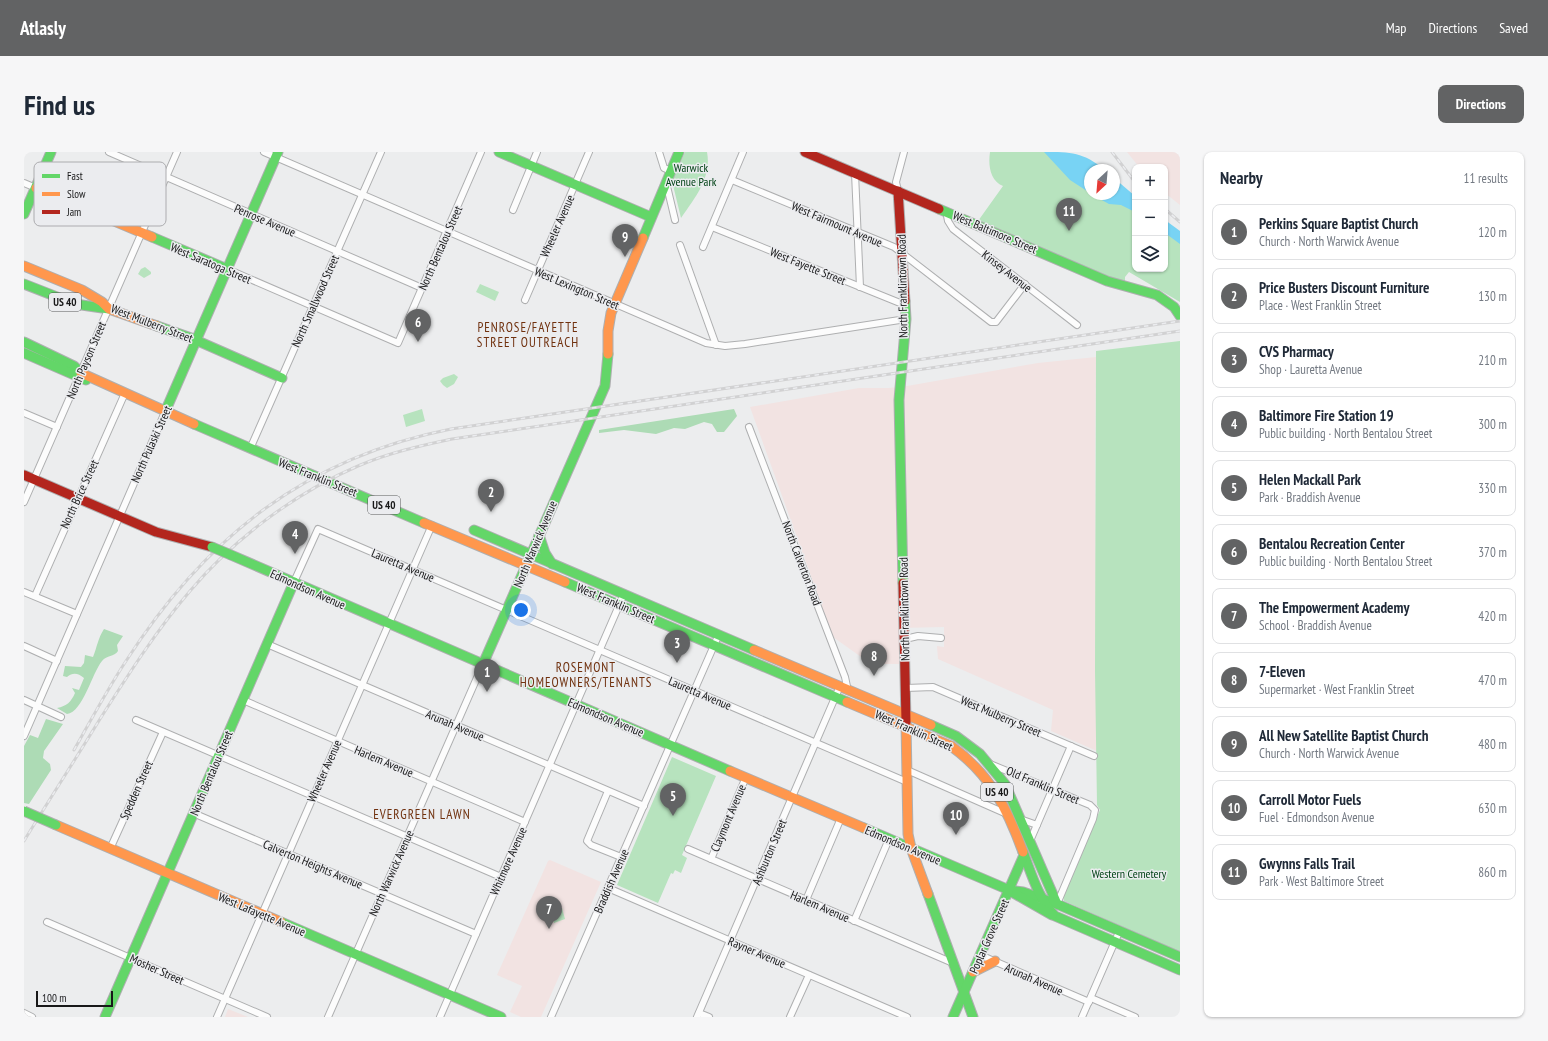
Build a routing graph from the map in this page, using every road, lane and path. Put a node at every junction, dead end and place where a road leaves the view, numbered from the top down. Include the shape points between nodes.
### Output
1 (51, 152) edge
2 (109, 152) edge
3 (177, 152) edge
4 (264, 152) edge
5 (380, 152) edge
6 (482, 152) edge
7 (499, 152) edge
8 (537, 152) edge
9 (589, 152) edge
10 (659, 152) edge
11 (679, 152) edge
12 (743, 152) edge
13 (805, 152) edge
14 (904, 152) edge
15 (277, 155) edge
16 (47, 162) edge
17 (132, 162) edge
18 (531, 166) junction
19 (671, 171) junction
20 (855, 173) junction
21 (166, 177) joint
22 (732, 180) junction
23 (666, 182) junction
24 (24, 183) edge
25 (575, 185) junction
26 (34, 187) edge
27 (898, 190) junction
28 (34, 192) edge
29 (362, 194) junction
30 (513, 210) dead end
31 (946, 211) junction
32 (24, 214) edge
33 (251, 214) junction
34 (651, 217) junction
35 (675, 220) dead end
36 (123, 226) edge
37 (145, 226) edge
38 (712, 227) junction
39 (447, 231) junction
40 (858, 232) junction
41 (141, 234) junction
42 (680, 244) dead end
43 (703, 247) dead end
44 (337, 251) junction
45 (902, 254) junction
46 (24, 266) edge
47 (227, 269) junction
48 (538, 270) junction
49 (24, 284) edge
50 (1025, 284) junction
51 (860, 287) junction
52 (422, 288) junction
53 (525, 300) dead end
54 (614, 304) junction
55 (905, 305) junction
56 (313, 306) junction
57 (108, 309) junction
58 (1180, 316) edge
59 (906, 319) junction
60 (1077, 325) dead end
61 (196, 340) junction
62 (24, 342) edge
63 (398, 343) joint
64 (716, 345) junction
65 (24, 346) edge
66 (24, 353) edge
67 (80, 375) junction
68 (282, 378) junction
69 (125, 393) junction
70 (165, 412) junction
71 (24, 413) edge
72 (57, 427) junction
73 (749, 427) dead end
74 (250, 449) junction
75 (24, 476) edge
76 (34, 480) junction
77 (77, 498) junction
78 (24, 502) edge
79 (119, 516) junction
80 (432, 525) junction
81 (318, 528) joint
82 (474, 530) dead end
83 (539, 535) junction
84 (476, 544) junction
85 (530, 554) junction
86 (552, 564) junction
87 (526, 565) junction
88 (412, 569) junction
89 (294, 582) junction
90 (24, 592) edge
91 (624, 594) junction
92 (35, 596) junction
93 (620, 605) junction
94 (507, 610) junction
95 (77, 614) junction
96 (388, 624) junction
97 (719, 634) junction
98 (941, 638) dead end
99 (904, 639) junction
100 (267, 644) junction
101 (714, 645) junction
102 (24, 646) edge
103 (600, 650) junction
104 (57, 661) junction
105 (483, 664) junction
106 (362, 685) junction
107 (845, 688) junction
108 (906, 688) junction
109 (694, 690) junction
110 (840, 698) junction
111 (24, 700) edge
112 (243, 700) junction
113 (576, 704) junction
114 (37, 706) junction
115 (906, 714) junction
116 (61, 717) dead end
117 (136, 720) dead end
118 (456, 725) junction
119 (906, 726) junction
120 (162, 732) junction
121 (24, 736) edge
122 (338, 741) junction
123 (816, 743) junction
124 (670, 745) junction
125 (1071, 746) junction
126 (218, 756) junction
127 (1094, 756) dead end
128 (989, 763) junction
129 (550, 766) junction
130 (907, 770) junction
131 (746, 778) junction
132 (431, 781) junction
133 (907, 782) junction
134 (1052, 789) junction
135 (608, 791) junction
136 (313, 796) junction
137 (792, 798) junction
138 (644, 806) junction
139 (24, 811) edge
140 (194, 813) junction
141 (1007, 814) junction
142 (841, 818) junction
143 (1020, 819) junction
144 (525, 822) junction
145 (1037, 825) junction
146 (407, 837) junction
147 (889, 839) junction
148 (1030, 842) junction
149 (911, 848) junction
150 (110, 849) junction
151 (688, 850) dead end
152 (288, 854) junction
153 (1024, 855) junction
154 (621, 857) junction
155 (711, 859) junction
156 (168, 873) junction
157 (501, 877) junction
158 (757, 879) junction
159 (608, 888) junction
160 (1009, 890) junction
161 (382, 894) junction
162 (1040, 898) junction
163 (806, 900) junction
164 (1057, 904) junction
165 (262, 914) junction
166 (1055, 916) junction
167 (854, 921) junction
168 (47, 922) dead end
169 (1119, 932) junction
170 (476, 934) junction
171 (730, 941) junction
172 (1115, 942) junction
173 (356, 954) junction
174 (980, 955) junction
175 (1180, 957) edge
176 (131, 958) junction
177 (995, 961) junction
178 (953, 963) junction
179 (1180, 970) edge
180 (973, 972) junction
181 (809, 975) junction
182 (964, 993) junction
183 (450, 995) junction
184 (225, 999) junction
185 (1090, 1000) junction
186 (24, 1013) edge
187 (698, 1015) edge
188 (32, 1017) edge
189 (105, 1017) edge
190 (217, 1017) edge
191 (267, 1017) edge
192 (328, 1017) edge
193 (440, 1017) edge
194 (501, 1017) edge
195 (551, 1017) edge
196 (709, 1017) edge
197 (790, 1017) edge
198 (907, 1017) edge
199 (953, 1017) edge
200 (973, 1017) edge
201 (1082, 1017) edge
202 (1135, 1017) edge

1 - 16 main road
2 - 17 street, Penrose Avenue
3 - 21 street, North Payson Street
4 - 15 street, West Lexington Street
5 - 29 street, North Smallwood Street
6 - 39 street, North Bentalou Street
7 - 18 main road
8 - 18 street
9 - 25 street, Wheeler Avenue
10 - 19 street via 664,168
11 - 19 main road, North Warwick Avenue
12 - 22 street
13 - 20 main road, West Baltimore Street
14 - 27 street via 896,182
15 - 29 street, West Lexington Street
15 - 33 main road, North Pulaski Street
18 - 25 main road
18 - 30 street
19 - 23 main road, North Warwick Avenue
20 - 27 main road, West Baltimore Street
20 - 40 street
21 - 33 street, Penrose Avenue
22 - 38 street
22 - 40 street, West Fairmount Avenue
23 - 34 main road, North Warwick Avenue
23 - 35 street
24 - 26 street, West Saratoga Street
25 - 34 main road
25 - 48 street, Wheeler Avenue
27 - 31 main road, West Baltimore Street
27 - 45 main road, North Franklintown Road
28 - 32 main road
29 - 39 street, West Lexington Street
29 - 44 street, North Smallwood Street
31 - 50 street, Kinsey Avenue via 953,229
31 - 58 main road, West Baltimore Street via 1116,284 1151,292 1172,304
33 - 44 street, Penrose Avenue
33 - 47 main road, North Pulaski Street
34 - 54 main road, North Warwick Avenue
36 - 41 main road, West Saratoga Street
37 - 41 street, North Payson Street
38 - 43 street
38 - 51 street, West Fayette Street
39 - 48 street, West Lexington Street
39 - 52 street, North Bentalou Street
40 - 45 street, West Fairmount Avenue via 894,247
40 - 51 street
41 - 47 main road, West Saratoga Street
41 - 57 street, North Payson Street
42 - 64 street
44 - 52 street, Penrose Avenue
44 - 56 street, North Smallwood Street
45 - 50 street, West Fairmount Avenue via 993,323
45 - 55 main road, North Franklintown Road
46 - 57 main road, West Mulberry Street via 82,290 105,304
47 - 56 street, West Saratoga Street
47 - 61 main road, North Pulaski Street
48 - 53 street, Wheeler Avenue
48 - 54 street, West Lexington Street
49 - 57 main road, US 40 via 78,306
50 - 60 street, Kinsey Avenue
51 - 55 street, West Fayette Street
52 - 63 street, North Bentalou Street
54 - 64 street, West Lexington Street via 699,341
54 - 83 main road, North Warwick Avenue via 607,328 607,381
55 - 59 main road, North Franklintown Road
56 - 63 street, West Saratoga Street
56 - 68 street, North Smallwood Street
57 - 61 main road, West Mulberry Street / US 40
57 - 67 street, North Payson Street
59 - 64 street, West Lexington Street via 745,344
59 - 99 main road, North Franklintown Road via 899,400
61 - 68 main road, West Mulberry Street / US 40
61 - 70 main road, North Pulaski Street
62 - 67 main road via 74,366
65 - 67 main road, US 40
66 - 67 main road, West Franklin Street
67 - 69 main road, West Franklin Street / US 40
67 - 72 street, North Payson Street
68 - 74 street, North Smallwood Street
69 - 70 main road, West Franklin Street / US 40
69 - 77 street, North Brice Street
70 - 74 main road, West Franklin Street / US 40
70 - 79 street, North Pulaski Street
71 - 72 street
72 - 76 street, North Payson Street
73 - 107 street, North Calverton Road
74 - 80 main road, West Franklin Street / US 40
75 - 76 main road, Edmondson Avenue
76 - 77 main road, Edmondson Avenue
76 - 78 street, North Payson Street
77 - 79 main road, Edmondson Avenue
77 - 92 street, North Brice Street
79 - 89 main road, Edmondson Avenue, bridge via 156,532 212,547
79 - 95 street, North Pulaski Street
80 - 84 main road, West Franklin Street / US 40
80 - 88 street, Wheeler Avenue
81 - 88 street, Lauretta Avenue
81 - 89 street, North Bentalou Street
82 - 85 main road, West Franklin Street / US 40
83 - 85 main road, North Warwick Avenue
83 - 86 main road
84 - 85 main road via 489,544 523,555
84 - 87 main road, West Franklin Street / US 40
85 - 86 main road, West Franklin Street / US 40
85 - 87 main road, North Warwick Avenue
86 - 91 main road, West Franklin Street / US 40
87 - 93 main road, West Franklin Street / US 40
87 - 94 main road, North Warwick Avenue
88 - 94 street, Lauretta Avenue
88 - 96 street, Wheeler Avenue
89 - 96 main road, Edmondson Avenue
89 - 100 main road, North Bentalou Street
90 - 92 street
91 - 93 street, Whitmore Avenue
91 - 97 main road, West Franklin Street / US 40
92 - 95 street
93 - 101 main road, West Franklin Street / US 40
93 - 103 street, Whitmore Avenue
94 - 103 street, Lauretta Avenue
94 - 105 main road, North Warwick Avenue
95 - 104 street, North Pulaski Street
96 - 105 main road, Edmondson Avenue
96 - 106 street, Wheeler Avenue
97 - 101 street, Braddish Avenue
97 - 107 main road, West Franklin Street / US 40
98 - 99 street via 918,636
99 - 108 main road, North Franklintown Road
100 - 106 street, Arunah Avenue
100 - 112 main road, North Bentalou Street
101 - 109 street, Braddish Avenue
101 - 110 main road, West Franklin Street / US 40
102 - 104 street
103 - 109 street, Lauretta Avenue
103 - 113 street, Whitmore Avenue
104 - 114 street, North Pulaski Street
105 - 113 main road, Edmondson Avenue
105 - 118 street, North Warwick Avenue
106 - 118 street, Arunah Avenue
106 - 122 street, Wheeler Avenue
107 - 110 street
107 - 110 street, Ashburton Street
107 - 115 main road, West Franklin Street / US 40
108 - 115 main road, North Franklintown Road
108 - 125 street, West Mulberry Street via 933,687
109 - 123 street, Lauretta Avenue
109 - 124 street, Braddish Avenue
110 - 119 main road, West Franklin Street / US 40
110 - 123 street, Ashburton Street
111 - 114 street
112 - 122 street, Harlem Avenue
112 - 126 main road, North Bentalou Street
113 - 124 main road, Edmondson Avenue
113 - 129 street, Whitmore Avenue
114 - 116 street
114 - 121 street, North Pulaski Street
115 - 119 main road, North Franklintown Road
115 - 128 main road, West Franklin Street / US 40 via 956,736
117 - 120 street
118 - 129 street, Arunah Avenue
118 - 132 street, North Warwick Avenue
119 - 130 main road, North Franklintown Road
119 - 141 main road, West Franklin Street / US 40 via 951,746 973,761 995,789
120 - 126 street
120 - 150 street, Spedden Street
122 - 132 street, Harlem Avenue
122 - 136 street, Wheeler Avenue
123 - 133 street, Lauretta Avenue
123 - 137 street, Ashburton Street
124 - 131 main road, Edmondson Avenue
124 - 138 street, Braddish Avenue
125 - 127 street, West Mulberry Street
125 - 134 street
126 - 136 street
126 - 140 main road, North Bentalou Street
128 - 134 street, Old Franklin Street
128 - 143 main road, West Franklin Street / US 40 via 1005,784
129 - 135 street, Arunah Avenue
129 - 144 street, Whitmore Avenue
130 - 133 main road, North Franklintown Road
130 - 141 street
131 - 137 main road, Edmondson Avenue
131 - 155 street, Claymont Avenue
132 - 144 street, Harlem Avenue
132 - 146 street, North Warwick Avenue
133 - 149 main road, North Franklintown Road via 908,834
134 - 145 street
134 - 164 street, Old Franklin Street via 1090,805 1095,810
135 - 138 street, Arunah Avenue
135 - 154 street via 587,840 591,845
136 - 146 street
136 - 152 street, Wheeler Avenue
137 - 142 main road, Edmondson Avenue
137 - 158 street, Ashburton Street
138 - 154 street, Braddish Avenue
139 - 150 main road, West Lafayette Avenue, bridge
140 - 152 street, Calverton Heights Avenue
140 - 156 main road, North Bentalou Street
141 - 143 street
141 - 153 main road, West Franklin Street / US 40
142 - 147 main road, Edmondson Avenue
142 - 163 street
143 - 145 street
143 - 148 main road, West Franklin Street / US 40
144 - 157 street, Whitmore Avenue
145 - 148 street
146 - 157 street
146 - 161 street, North Warwick Avenue
147 - 149 main road, Edmondson Avenue
147 - 167 street
148 - 164 main road, West Franklin Street / US 40
149 - 160 main road, Edmondson Avenue
149 - 178 main road, North Franklintown Road
150 - 156 main road, West Lafayette Avenue
151 - 155 street, Harlem Avenue
152 - 161 street, Calverton Heights Avenue
152 - 165 street, Wheeler Avenue
153 - 160 main road, Poplar Grove Street
153 - 162 main road, West Franklin Street / US 40
154 - 159 street, Braddish Avenue
155 - 158 street, Harlem Avenue
156 - 165 main road, West Lafayette Avenue
156 - 176 main road, North Bentalou Street
157 - 170 street, Whitmore Avenue
158 - 163 street, Harlem Avenue
158 - 171 street, Ashburton Street
159 - 171 street, Rayner Avenue
159 - 195 street, Braddish Avenue
160 - 162 main road, Edmondson Avenue
160 - 166 main road, Edmondson Avenue
160 - 174 main road, Poplar Grove Street
161 - 170 street, Calverton Heights Avenue
161 - 173 street, North Warwick Avenue
162 - 164 main road, Edmondson Avenue
162 - 166 main road, West Franklin Street / US 40
163 - 167 street, Harlem Avenue
164 - 169 main road, Edmondson Avenue
165 - 173 main road, West Lafayette Avenue
165 - 184 street, Wheeler Avenue
166 - 172 main road, Edmondson Avenue / US 40
167 - 178 street, Harlem Avenue
168 - 176 street, Mosher Street
169 - 172 street
169 - 175 main road, Edmondson Avenue
170 - 183 street, Whitmore Avenue
171 - 181 street, Rayner Avenue
171 - 187 street, Ashburton Street
172 - 179 main road, Edmondson Avenue / US 40
172 - 185 street
173 - 183 main road, West Lafayette Avenue
173 - 192 street, North Warwick Avenue
174 - 177 street, Arunah Avenue
174 - 180 main road, Poplar Grove Street
176 - 184 street, Mosher Street
176 - 189 main road, North Bentalou Street
177 - 180 main road
177 - 185 street, Arunah Avenue
178 - 182 main road, North Franklintown Road
180 - 182 main road, Poplar Grove Street
181 - 197 street
181 - 198 street, Rayner Avenue
182 - 199 main road, Poplar Grove Street
182 - 200 main road, North Franklintown Road
183 - 193 street, Whitmore Avenue
183 - 194 main road, West Lafayette Avenue
184 - 190 street, Wheeler Avenue
184 - 191 street, Mosher Street
185 - 201 street
185 - 202 street, Arunah Avenue
186 - 188 street
187 - 196 street

